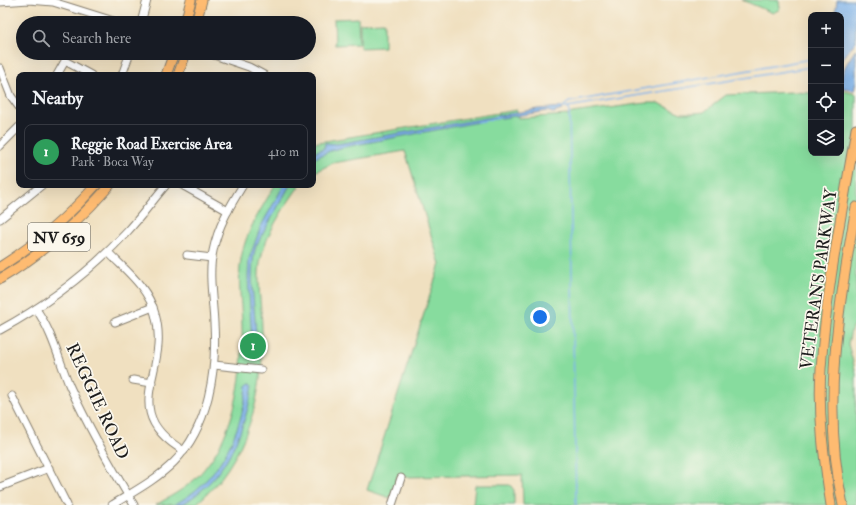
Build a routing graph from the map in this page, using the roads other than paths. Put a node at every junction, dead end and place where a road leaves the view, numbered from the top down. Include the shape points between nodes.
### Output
1 (147, 0) edge
2 (191, 0) edge
3 (195, 0) edge
4 (202, 0) edge
5 (0, 2) edge
6 (98, 16) edge
7 (142, 16) edge
8 (187, 16) edge
9 (191, 16) edge
10 (198, 16) edge
11 (127, 60) edge
12 (171, 60) edge
13 (178, 60) edge
14 (183, 60) edge
15 (228, 60) edge
16 (0, 68) edge
17 (59, 72) edge
18 (85, 72) edge
19 (123, 72) edge
20 (167, 72) edge
21 (174, 72) edge
22 (179, 72) edge
23 (258, 72) edge
24 (16, 103) edge
25 (856, 129) edge
26 (16, 130) edge
27 (0, 146) edge
28 (38, 188) edge
29 (93, 188) edge
30 (107, 188) edge
31 (164, 188) edge
32 (188, 188) edge
33 (241, 188) edge
34 (856, 207) edge
35 (228, 210) junction
36 (0, 219) edge
37 (108, 252) junction
38 (188, 255) dead end
39 (212, 258) junction
40 (0, 267) edge
41 (0, 279) edge
42 (153, 306) junction
43 (36, 309) junction
44 (115, 322) dead end
45 (0, 330) edge
46 (214, 365) junction
47 (261, 370) dead end
48 (133, 380) dead end
49 (152, 384) junction
50 (12, 396) dead end
51 (184, 451) junction
52 (48, 468) junction
53 (401, 478) dead end
54 (0, 487) edge
55 (128, 495) junction
56 (67, 505) edge
57 (112, 505) edge
58 (134, 505) edge
59 (392, 505) edge
60 (831, 505) edge
61 (843, 505) edge

1 - 7 street
2 - 8 main road
3 - 9 main road
4 - 10 main road
5 - 6 street via 53,2
11 - 19 street
12 - 20 main road
13 - 21 main road
14 - 22 main road
15 - 23 street
16 - 24 street
17 - 18 street via 65,61
25 - 60 main road, VETERANS PARKWAY via 828,301 821,369 825,466
26 - 27 street
28 - 36 street
29 - 40 main road, NV 659 via 69,215
30 - 41 main road, NV 659 via 80,218 40,253
31 - 37 street
32 - 35 street
33 - 35 street
34 - 61 main road, VETERANS PARKWAY via 840,302 833,371 836,464
35 - 39 street via 218,231
37 - 42 street via 143,289
37 - 43 street
38 - 39 street
39 - 46 street
42 - 44 street
42 - 49 street via 158,323 159,343
43 - 45 street
43 - 55 street, REGGIE ROAD via 49,332 74,395
46 - 47 street
46 - 51 street via 206,405
48 - 49 street
49 - 51 street via 149,406 154,425 162,436
50 - 52 street
51 - 55 street via 165,470
52 - 54 street
52 - 56 street
53 - 59 street
55 - 57 street
55 - 58 street, REGGIE ROAD

